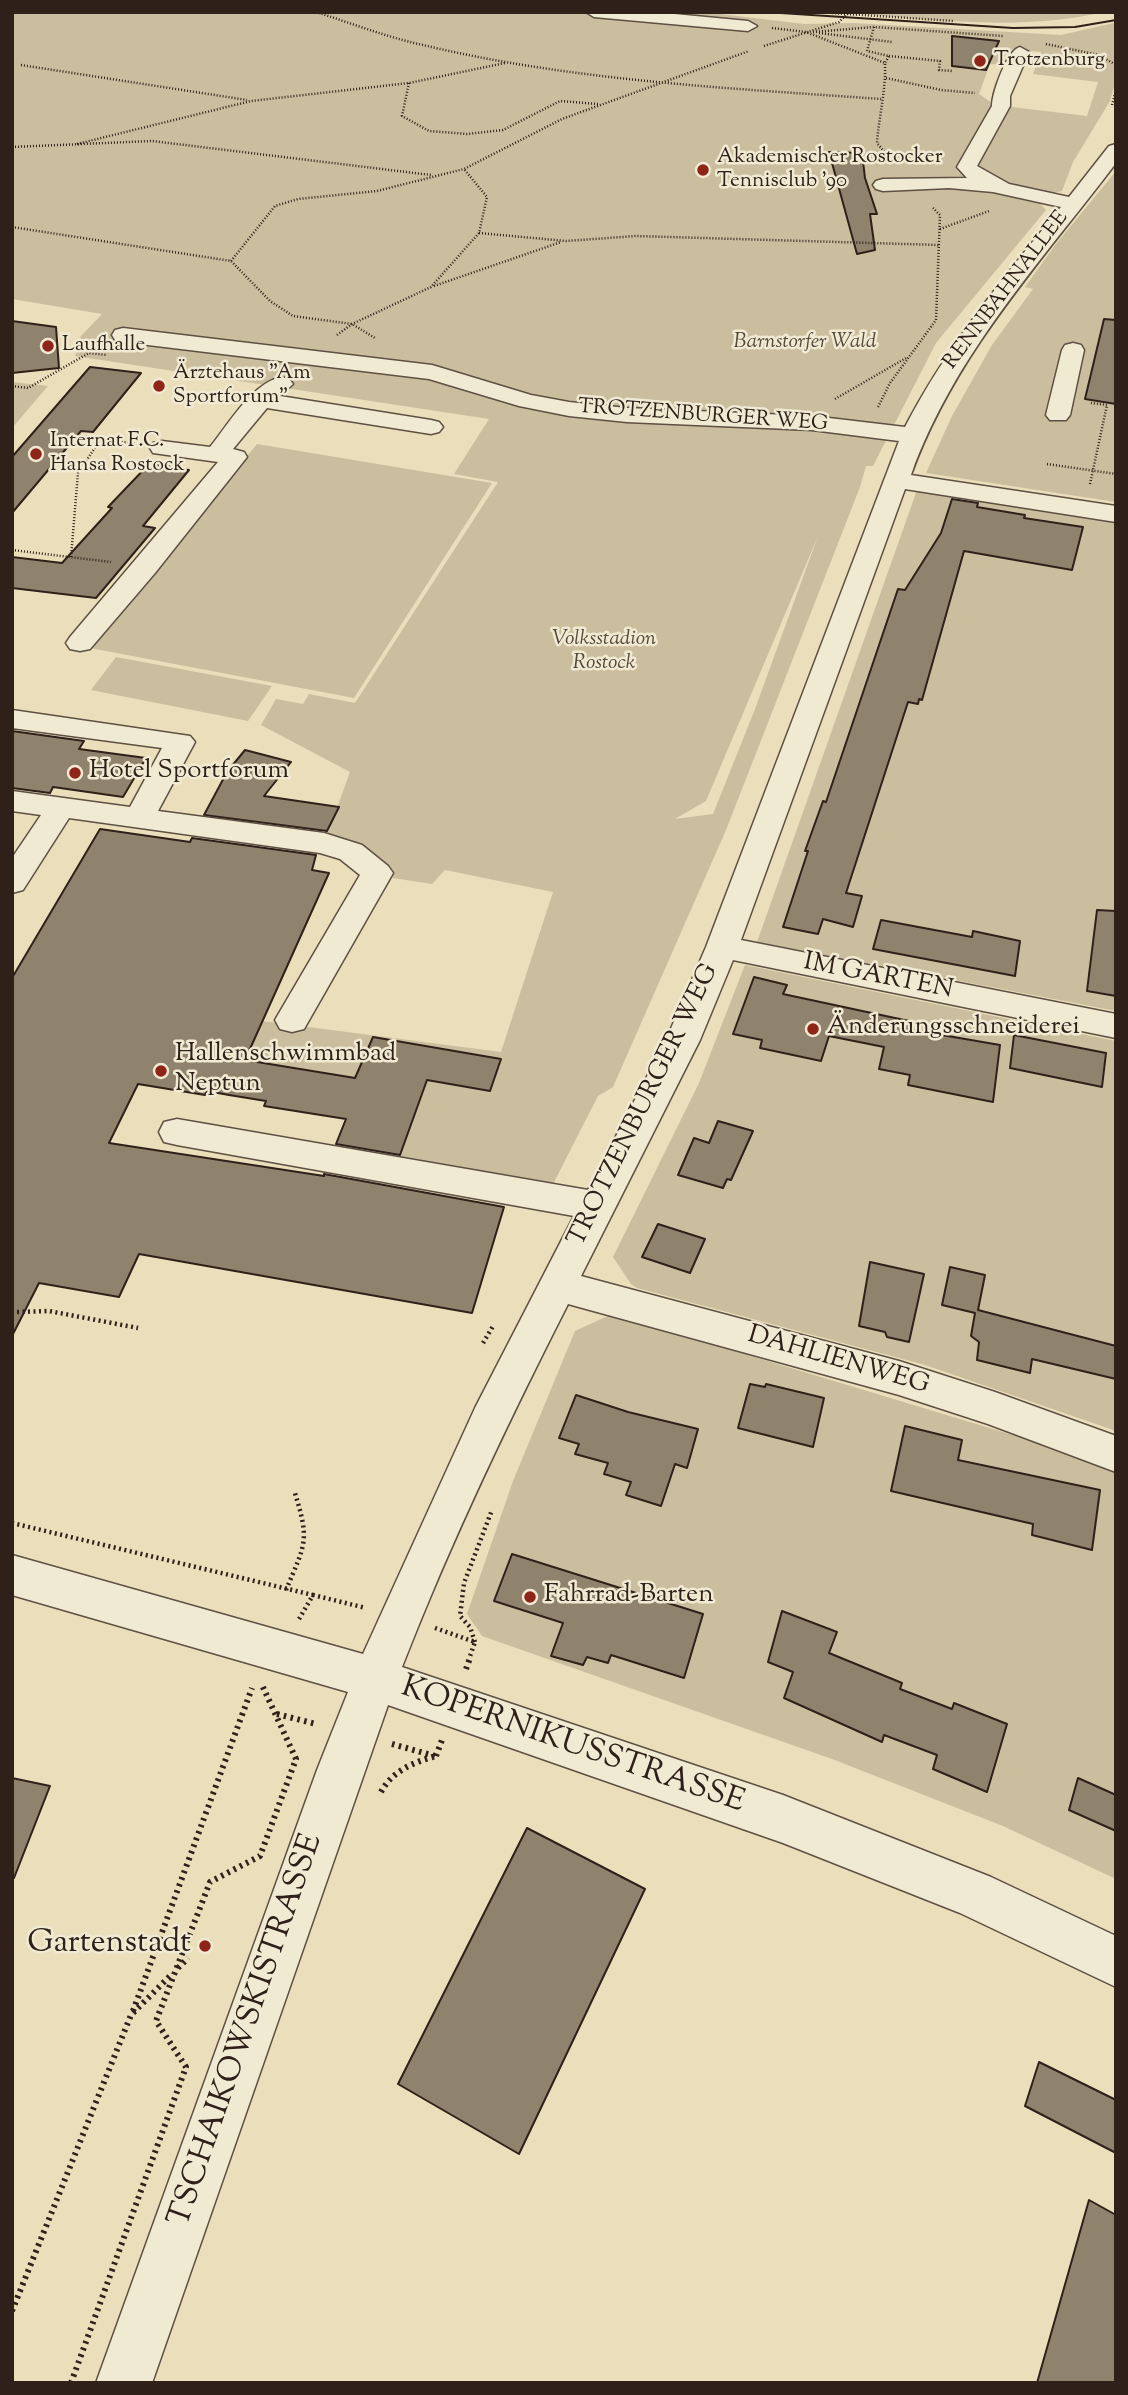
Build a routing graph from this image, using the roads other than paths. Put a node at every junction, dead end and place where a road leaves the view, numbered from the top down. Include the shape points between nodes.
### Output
1 (594, 12) edge
2 (748, 26) dead end
3 (1014, 44) road end
4 (1116, 150) edge
5 (883, 185) dead end
6 (998, 186) junction
7 (1073, 204) junction
8 (119, 346) road end
9 (1073, 350) dead end
10 (304, 359) junction
11 (261, 400) junction
12 (1058, 415) dead end
13 (431, 427) dead end
14 (913, 435) junction
15 (162, 448) road end
16 (216, 455) junction
17 (1046, 470) road end
18 (905, 481) junction
19 (1038, 502) junction
20 (1116, 514) edge
21 (80, 643) dead end
22 (12, 719) edge
23 (12, 800) edge
24 (61, 807) junction
25 (139, 818) junction
26 (12, 883) edge
27 (722, 947) junction
28 (292, 1020) dead end
29 (1116, 1026) edge
30 (177, 1132) dead end
31 (598, 1206) junction
32 (556, 1285) junction
33 (1116, 1454) edge
34 (12, 1575) edge
35 (375, 1679) junction
36 (1116, 1962) edge
37 (124, 2383) edge

1 - 2 street
3 - 6 street via 1001,106 967,167
4 - 7 street, RENNBAHNALLEE
5 - 6 street via 949,182
6 - 7 street
7 - 14 street, RENNBAHNALLEE via 956,354
8 - 10 street, TROTZENBURGER WEG
9 - 12 street
10 - 11 street
10 - 14 street, TROTZENBURGER WEG via 432,372 569,409 786,421
11 - 13 street
11 - 16 street
14 - 18 street, RENNBAHNALLEE
15 - 16 street
16 - 21 street via 234,457
17 - 19 street
18 - 19 street
18 - 27 street, TROTZENBURGER WEG
19 - 20 street
22 - 25 lane via 180,742
23 - 24 street
24 - 25 street
24 - 26 street
25 - 28 street via 324,843 351,852 377,873
27 - 29 street, IM GARTEN
27 - 31 street, TROTZENBURGER WEG via 683,1040
30 - 31 street
31 - 32 street, TROTZENBURGER WEG
32 - 33 street, DAHLIENWEG via 899,1378
32 - 35 street, TROTZENBURGER WEG via 473,1453
34 - 35 street, KOPERNIKUSSTRASSE
35 - 36 street, KOPERNIKUSSTRASSE via 783,1819 974,1894
35 - 37 street, TSCHAIKOWSKISTRASSE

